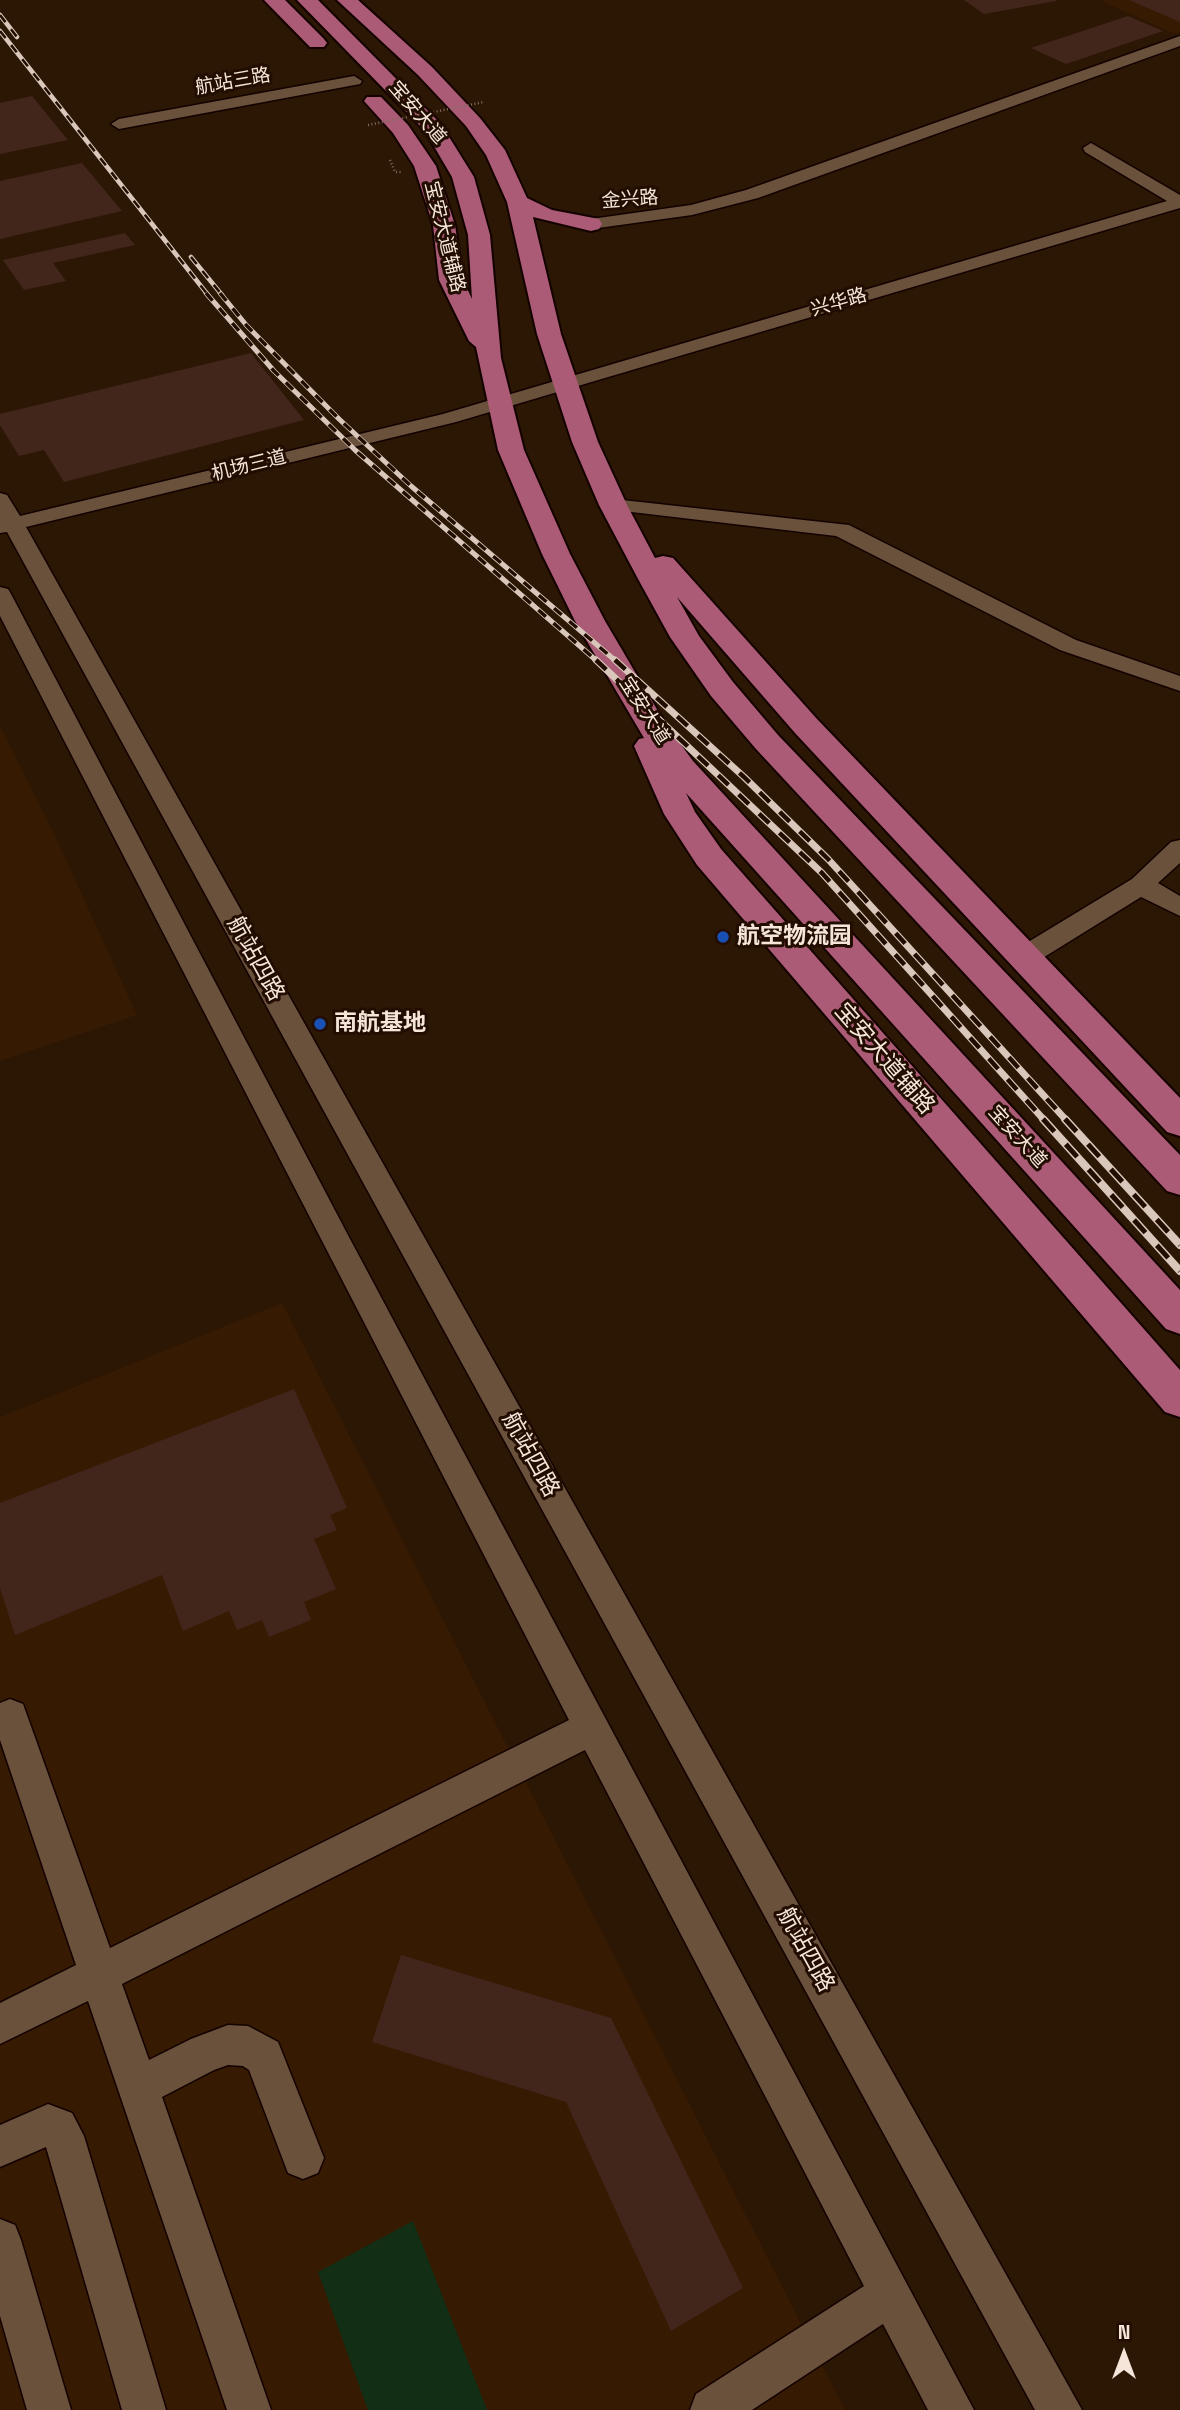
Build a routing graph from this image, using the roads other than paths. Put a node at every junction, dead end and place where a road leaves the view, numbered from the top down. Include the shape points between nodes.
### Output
1 (274, 0) edge
2 (307, 0) edge
3 (347, 0) edge
4 (1180, 41) edge
5 (1180, 55) edge
6 (355, 81) junction
7 (119, 124) dead end
8 (1091, 148) dead end
9 (518, 202) junction
10 (1180, 203) edge
11 (591, 224) junction
12 (532, 259) junction
13 (489, 358) junction
14 (566, 384) junction
15 (498, 404) junction
16 (613, 505) junction
17 (5, 516) edge
18 (0, 594) edge
19 (1180, 684) edge
20 (629, 691) junction
21 (1180, 848) edge
22 (1141, 885) junction
23 (1180, 907) edge
24 (1024, 957) junction
25 (1180, 1122) edge
26 (1180, 1180) edge
27 (1180, 1317) edge
28 (1180, 1399) edge
29 (10, 1716) dead end
30 (592, 1727) junction
31 (98, 1973) junction
32 (0, 2024) edge
33 (138, 2088) junction
34 (0, 2146) edge
35 (303, 2158) dead end
36 (0, 2240) edge
37 (891, 2294) junction
38 (48, 2410) edge
39 (144, 2410) edge
40 (249, 2410) edge
41 (712, 2410) edge
42 (952, 2410) edge
43 (1060, 2410) edge

1 - 6 main road, 宝安大道辅路
2 - 13 main road, 宝安大道 via 411,102 449,150 463,177 479,235
3 - 9 main road, 宝安大道 via 473,122 497,155
4 - 11 street, 金兴路 via 752,194 692,210
5 - 11 street, 金兴路 via 795,195 713,212
6 - 7 street, 航站三路
6 - 13 main road, 宝安大道辅路 via 401,129 425,166 441,215 451,280
8 - 10 street
9 - 11 main road via 546,215
9 - 12 main road, 宝安大道
10 - 14 street, 兴华路
11 - 12 main road via 553,240
12 - 14 main road, 宝安大道
13 - 15 main road, 宝安大道
14 - 15 street, 兴华路
14 - 16 main road, 宝安大道
15 - 17 street, 机场三道
15 - 20 main road, 宝安大道 via 511,450 556,554
16 - 19 street via 841,530 1068,645
16 - 24 main road via 806,726
16 - 26 main road, 宝安大道 via 685,637 722,689
17 - 43 street, 航站四路
18 - 30 street
20 - 27 main road, 宝安大道 via 690,776
20 - 28 main road, 宝安大道辅路 via 668,791 709,857
21 - 22 street
22 - 23 street
22 - 24 street
24 - 25 main road
29 - 31 street
30 - 31 street
30 - 37 street
31 - 32 street
31 - 33 street
33 - 35 street via 205,2053 228,2045 248,2046 264,2056
33 - 40 street
34 - 39 street via 48,2125 63,2136
36 - 38 street
37 - 41 street
37 - 42 street

